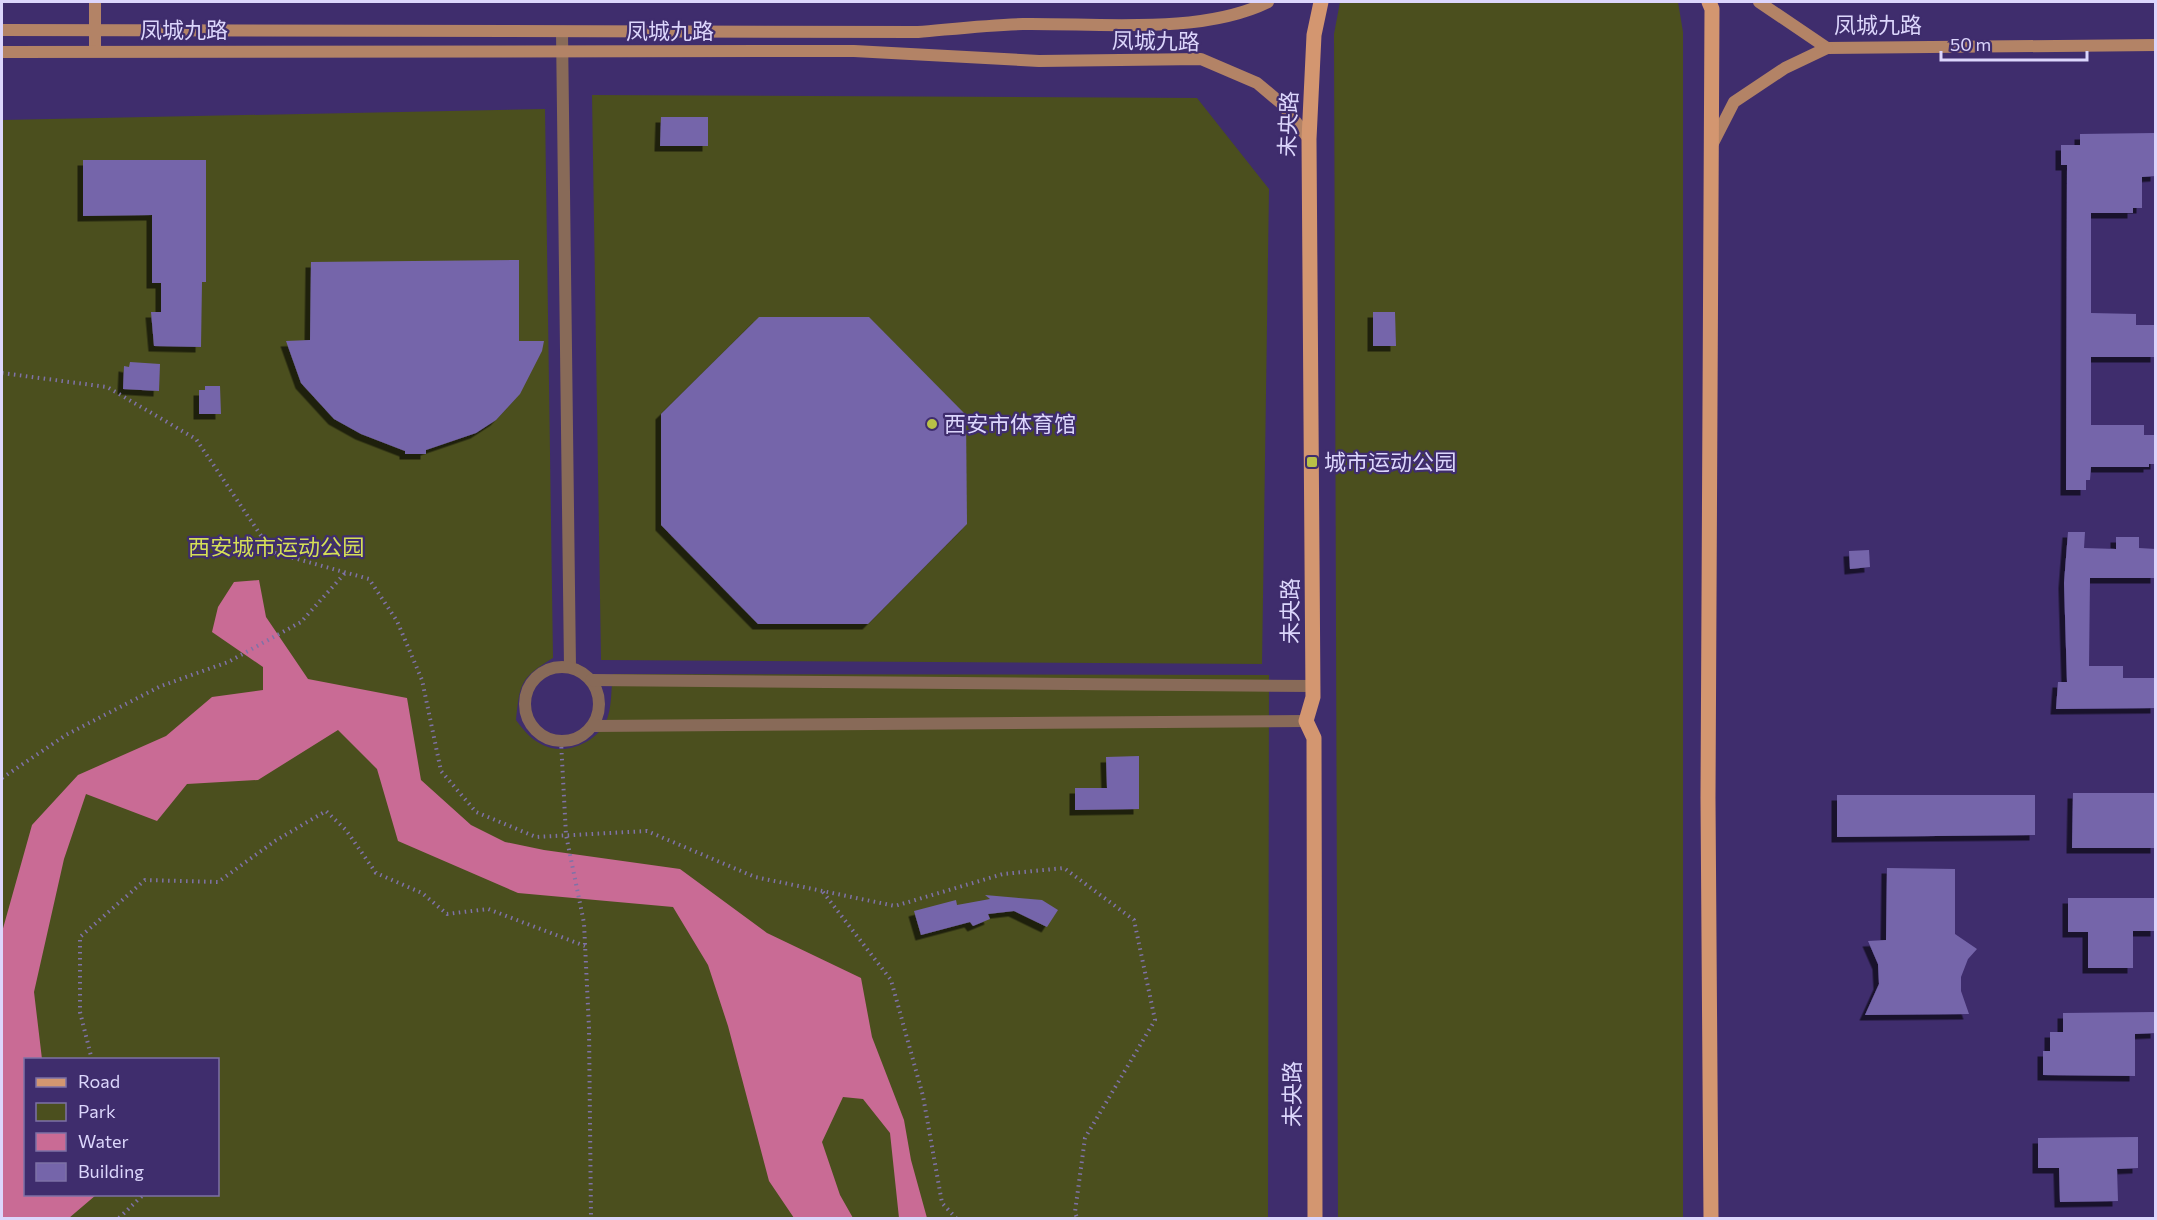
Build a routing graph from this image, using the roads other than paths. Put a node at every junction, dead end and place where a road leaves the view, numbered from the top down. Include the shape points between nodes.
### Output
1 (95, 2) edge
2 (1268, 2) edge
3 (1321, 2) edge
4 (1709, 2) edge
5 (1759, 2) edge
6 (2, 30) edge
7 (95, 30) junction
8 (562, 32) junction
9 (2156, 45) edge
10 (1827, 48) junction
11 (95, 51) junction
12 (562, 51) junction
13 (2, 52) edge
14 (1309, 139) junction
15 (1711, 148) junction
16 (570, 667) junction
17 (591, 680) junction
18 (1313, 686) junction
19 (1306, 721) junction
20 (592, 726) junction
21 (1315, 1218) edge
22 (1711, 1218) edge

1 - 7 street
2 - 8 street, 凤城九路 via 1248,12 1203,23 1020,24 918,32
3 - 14 main road, 未央路 via 1314,35
4 - 15 main road
5 - 10 street, 凤城九路
6 - 7 street, 凤城九路
7 - 8 street, 凤城九路
7 - 11 street
8 - 12 street
9 - 10 street, 凤城九路
10 - 15 street via 1785,68 1734,102
11 - 12 street, 凤城九路
11 - 13 street, 凤城九路
12 - 14 street, 凤城九路 via 854,51 1039,61 1201,59 1257,84 1282,104
12 - 16 street
14 - 18 main road, 未央路
15 - 22 main road
16 - 17 street
16 - 20 street via 557,667 535,678 528,689 526,713 539,733 561,741 573,740
17 - 18 street
17 - 20 street via 600,703
18 - 19 main road, 未央路
19 - 20 street
19 - 21 main road, 未央路 via 1314,738

